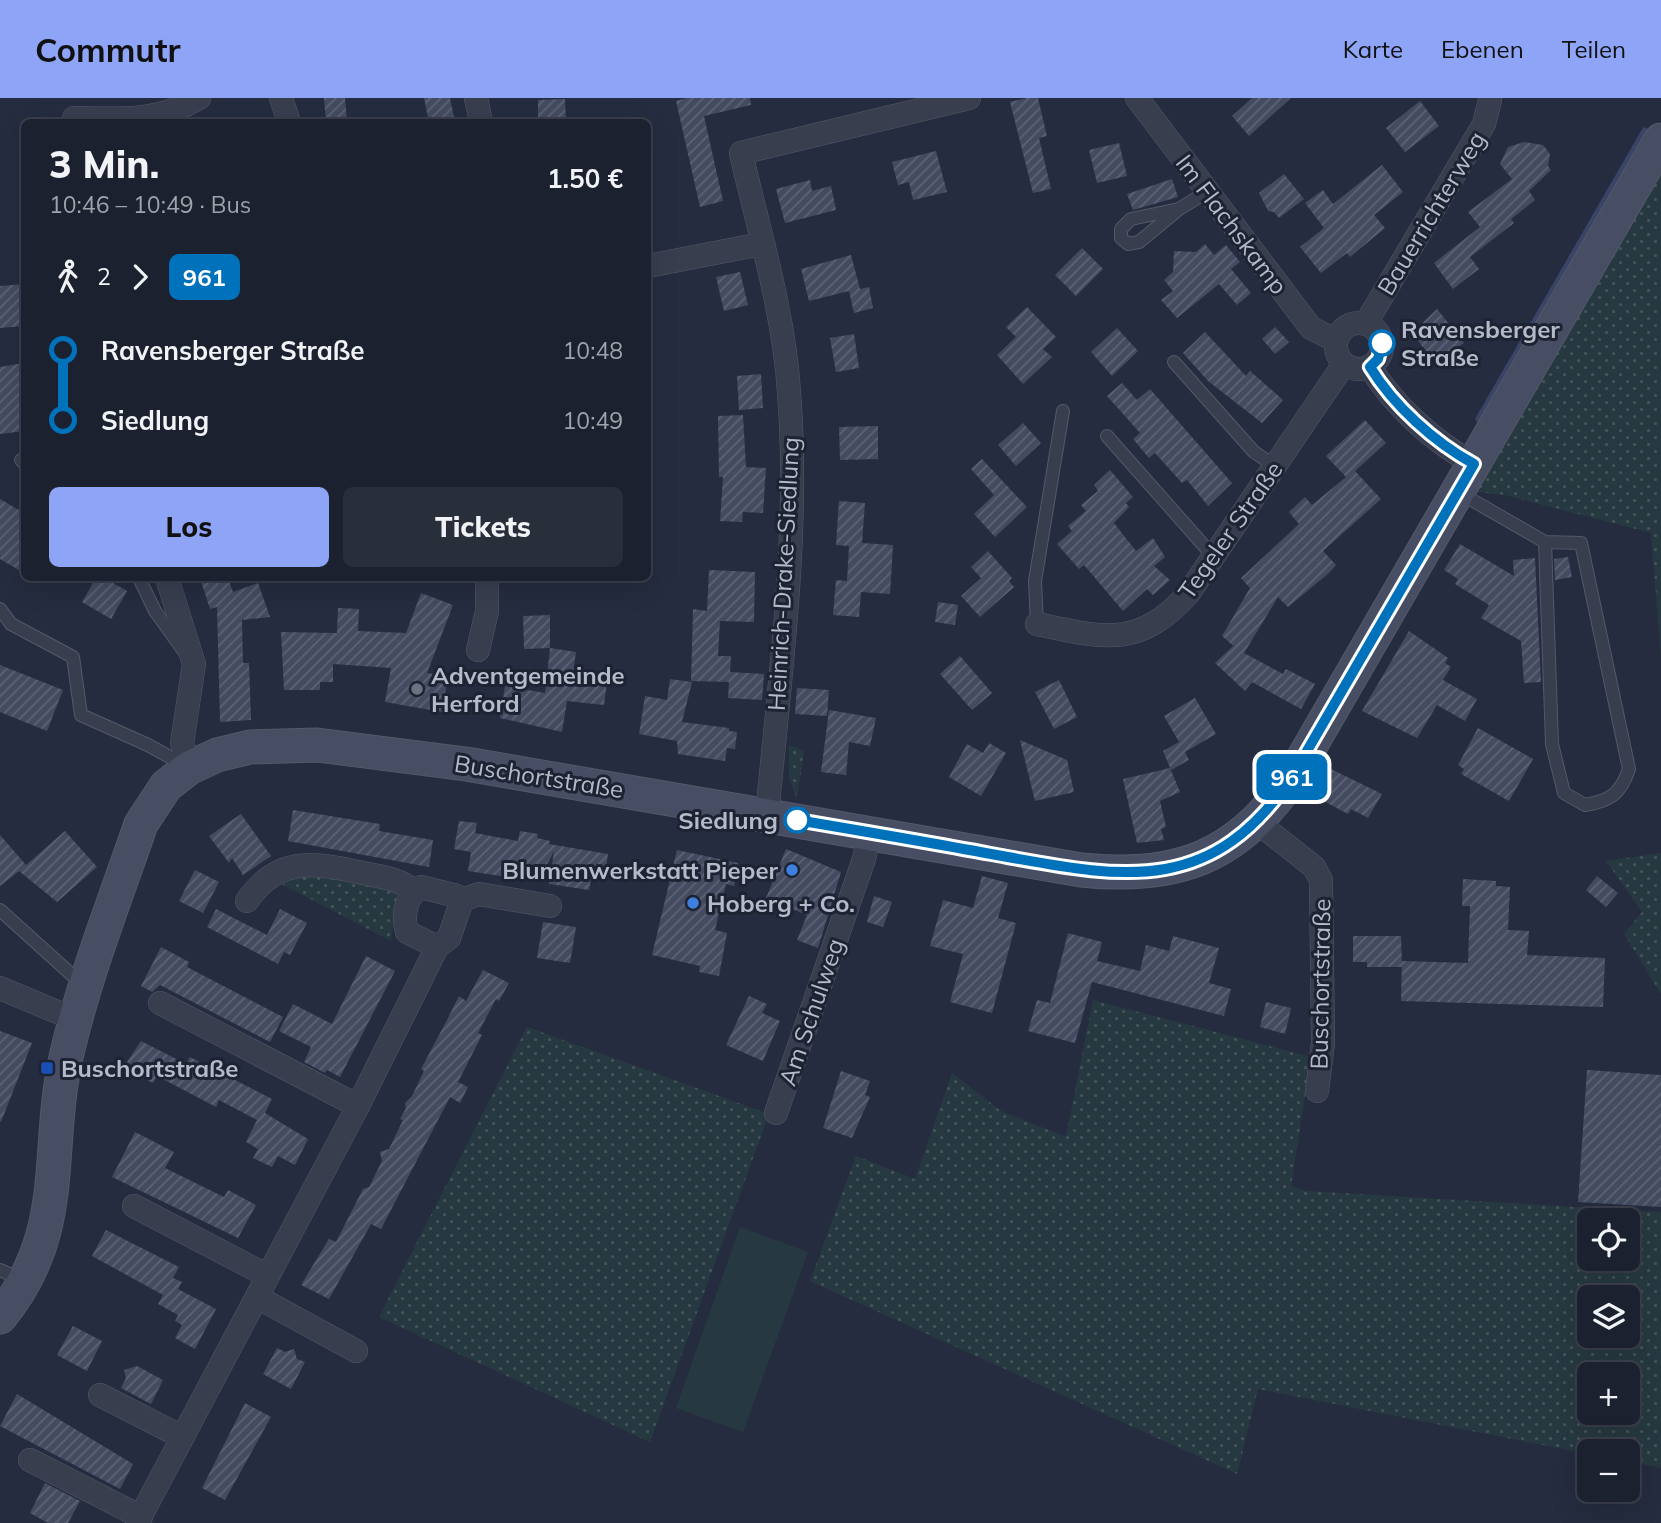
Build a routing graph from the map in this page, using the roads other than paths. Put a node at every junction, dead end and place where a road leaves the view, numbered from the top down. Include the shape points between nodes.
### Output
1 (199, 98) edge
2 (281, 98) edge
3 (476, 98) edge
4 (969, 98) edge
5 (1137, 98) edge
6 (1488, 99) edge
7 (75, 113) edge
8 (288, 119) edge
9 (480, 119) edge
10 (1661, 140) edge
11 (1207, 192) junction
12 (1180, 209) dead end
13 (761, 244) junction
14 (651, 265) edge
15 (1366, 323) junction
16 (1335, 340) junction
17 (1174, 362) dead end
18 (1344, 364) junction
19 (1370, 367) junction
20 (1063, 411) dead end
21 (1107, 436) dead end
22 (1275, 466) junction
23 (1466, 478) junction
24 (1545, 542) junction
25 (1214, 557) junction
26 (140, 581) edge
27 (168, 581) edge
28 (487, 581) edge
29 (0, 609) edge
30 (1037, 624) joint
31 (478, 650) dead end
32 (194, 664) junction
33 (189, 768) junction
34 (767, 815) junction
35 (1257, 822) junction
36 (870, 832) junction
37 (414, 891) junction
38 (462, 900) junction
39 (247, 901) dead end
40 (550, 906) dead end
41 (0, 910) edge
42 (437, 947) junction
43 (85, 987) junction
44 (0, 988) edge
45 (160, 1003) dead end
46 (74, 1019) junction
47 (1317, 1091) dead end
48 (358, 1107) junction
49 (776, 1113) dead end
50 (134, 1206) dead end
51 (12, 1275) edge
52 (268, 1276) junction
53 (257, 1297) junction
54 (0, 1317) edge
55 (356, 1351) dead end
56 (100, 1395) dead end
57 (182, 1437) junction
58 (30, 1460) dead end
59 (139, 1520) edge

1 - 7 street via 154,118
2 - 8 street
3 - 9 street
4 - 13 street, Heinrich-Drake-Siedlung via 741,153
5 - 11 street, Im Flachskamp
6 - 15 street, Bauerrichterweg via 1484,124
10 - 23 main road, Buschortstraße
11 - 12 lane
11 - 16 street, Im Flachskamp via 1311,328
13 - 14 street
13 - 34 street, Heinrich-Drake-Siedlung via 782,332 792,472
15 - 16 street via 1347,325
15 - 19 street via 1381,338 1378,359
16 - 18 street via 1338,358
17 - 22 lane via 1254,452
18 - 19 street via 1352,369
18 - 22 street, Tegeler Straße
19 - 23 street
20 - 30 lane via 1035,581
21 - 25 lane
22 - 25 street, Tegeler Straße
23 - 24 lane
23 - 35 main road, Buschortstraße via 1293,775
24 - 24 lane via 1552,744 1564,793 1585,805 1604,802 1622,790 1629,769 1581,543
25 - 30 street, Tegeler Straße via 1175,609 1143,631 1115,637
26 - 32 lane via 155,611
27 - 32 street
28 - 31 street via 487,611
29 - 33 lane via 11,624 73,657 81,715
32 - 33 street via 182,743
33 - 34 main road, Buschortstraße via 250,747 349,747
33 - 43 main road, Buschortstraße via 156,798 141,824
34 - 36 main road, Buschortstraße
35 - 36 main road, Buschortstraße via 1206,857 1177,867 1121,874
35 - 47 street, Buschortstraße via 1314,867 1321,880 1323,1043
36 - 49 street, Am Schulweg
37 - 38 street via 421,887
37 - 39 street via 401,881 318,864 295,866 271,876
37 - 42 street via 406,911 407,932
38 - 40 street via 479,894
38 - 42 street via 449,938
41 - 43 lane
42 - 48 street
43 - 46 main road, Buschortstraße
44 - 46 street
45 - 48 street
46 - 51 main road, Buschortstraße via 64,1066 48,1223
48 - 52 street
50 - 52 street
51 - 54 main road, Buschortstraße
52 - 53 street
53 - 55 street
53 - 57 street
56 - 57 street
57 - 59 street
58 - 59 street

